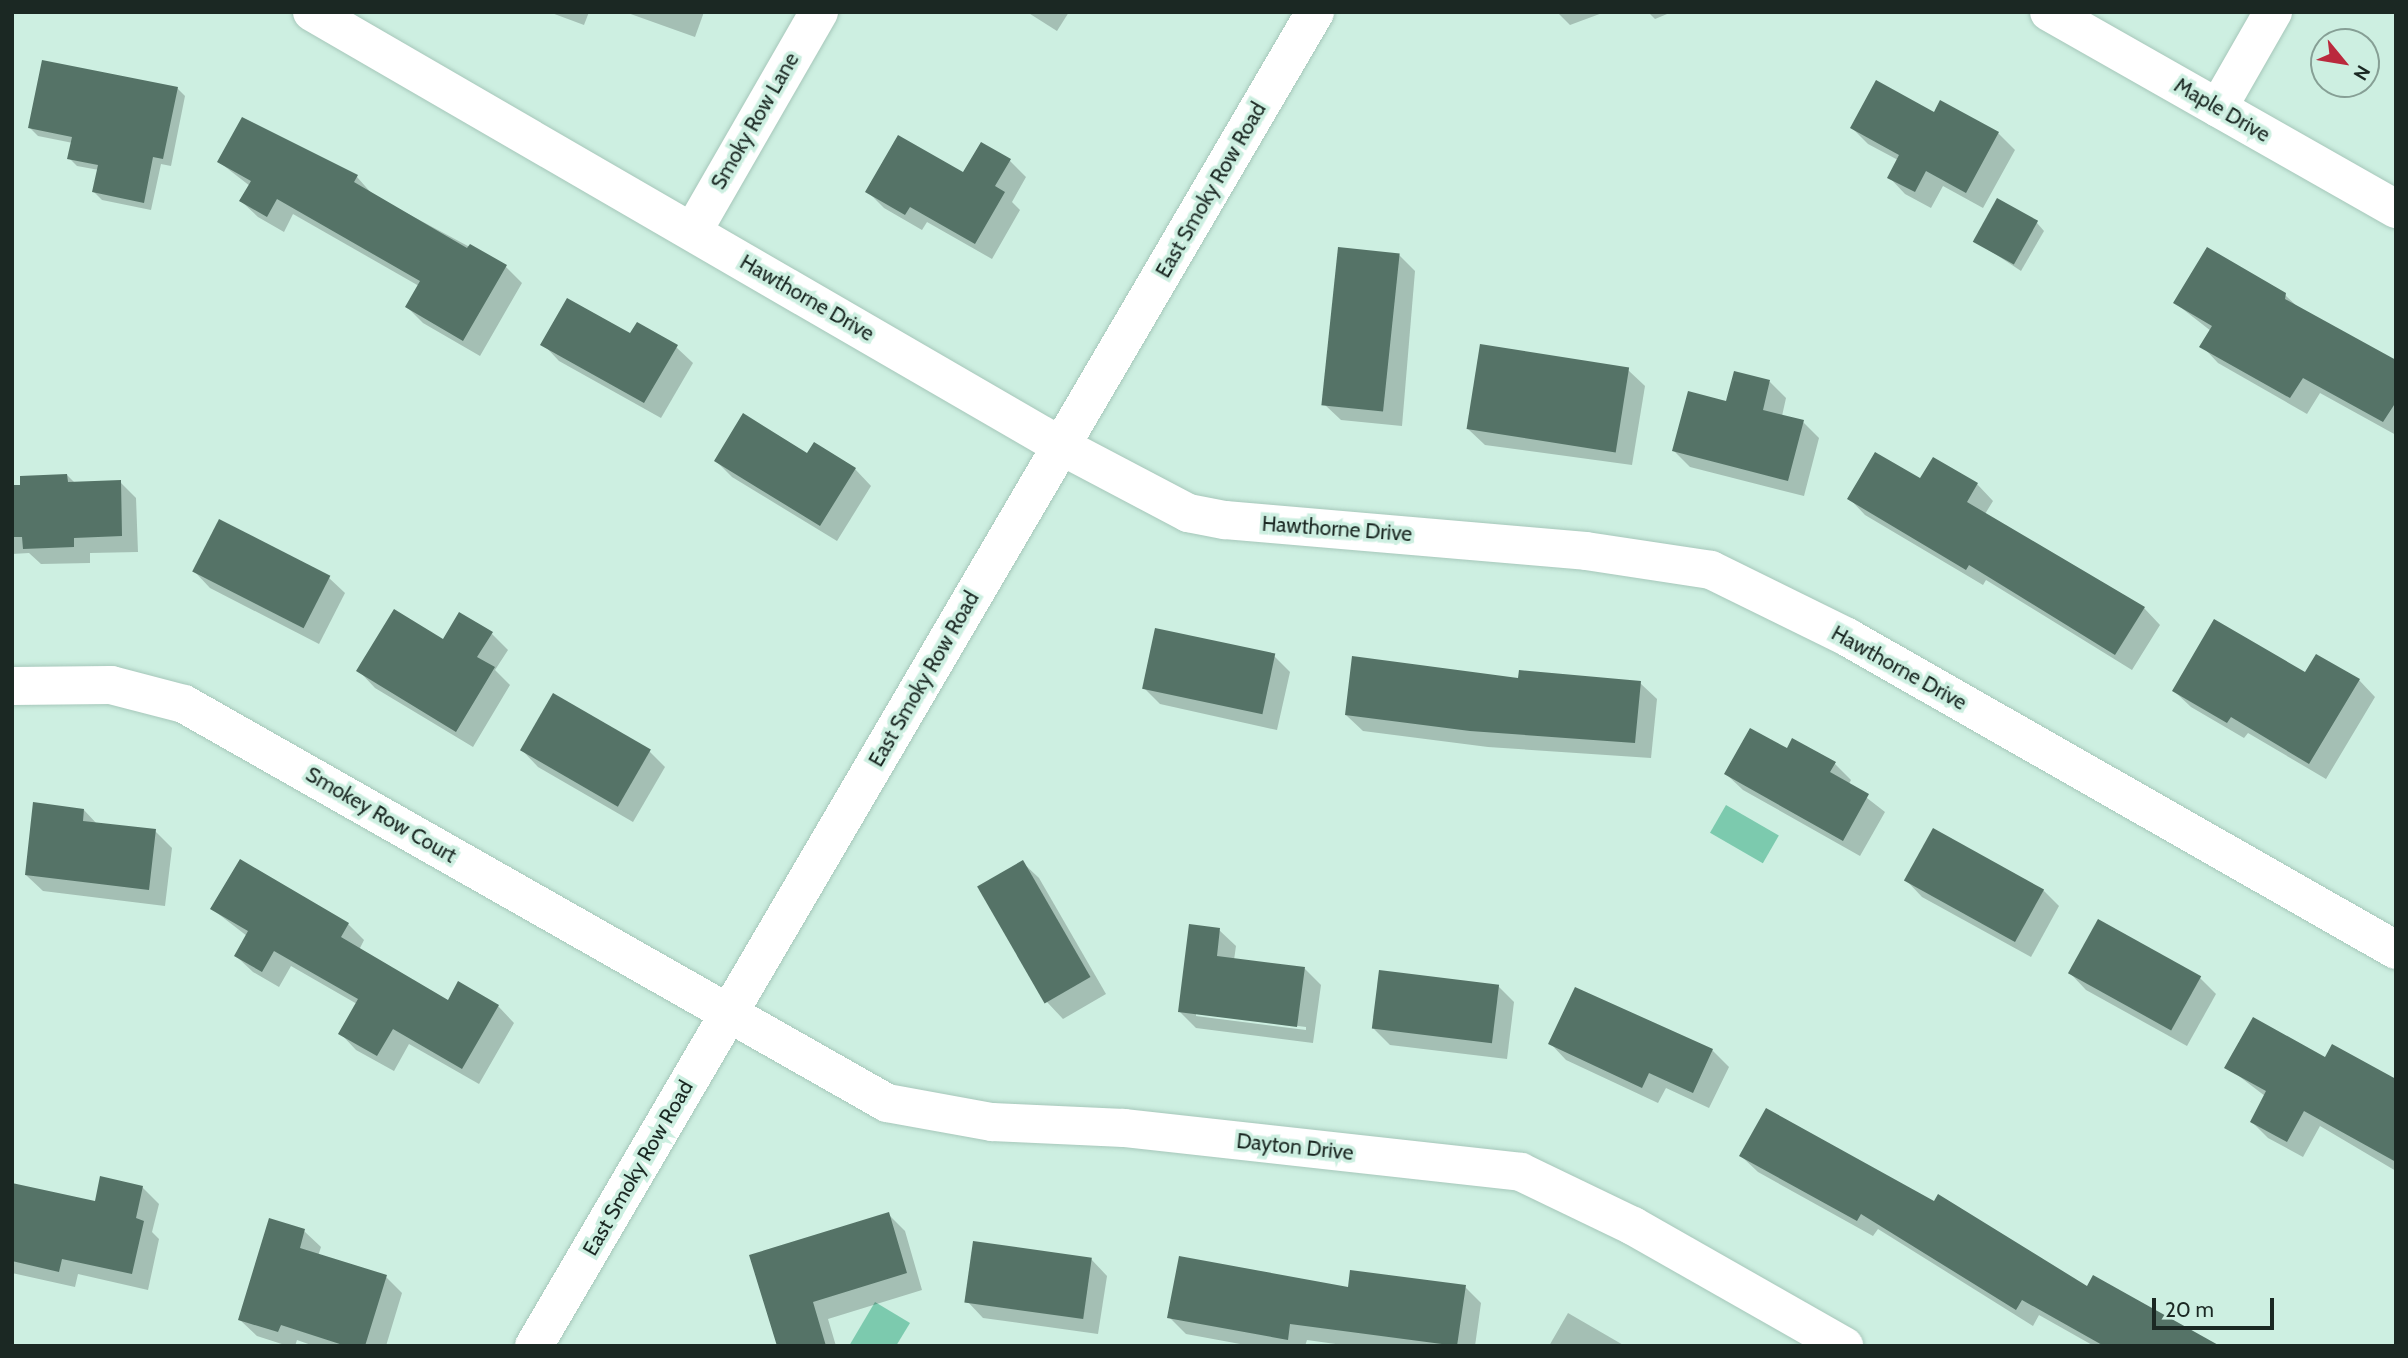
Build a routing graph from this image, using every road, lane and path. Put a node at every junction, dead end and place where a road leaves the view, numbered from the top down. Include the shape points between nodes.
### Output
1 (312, 12) edge
2 (819, 12) edge
3 (1315, 12) edge
4 (2049, 12) edge
5 (2273, 12) edge
6 (2218, 108) junction
7 (2396, 209) edge
8 (693, 231) junction
9 (1061, 446) junction
10 (12, 687) edge
11 (2396, 950) edge
12 (728, 1014) junction
13 (534, 1346) edge
14 (1844, 1346) edge

1 - 8 street, Hawthorne Drive
2 - 8 street, Smoky Row Lane
3 - 9 street, East Smoky Row Road
4 - 6 street, Maple Drive
5 - 6 street
6 - 7 street, Maple Drive
8 - 9 street, Hawthorne Drive
9 - 11 street, Hawthorne Drive via 1188,513 1573,550 1711,570 1847,637
9 - 12 street, East Smoky Row Road
10 - 12 street, Smokey Row Court via 111,685 184,704
12 - 13 street, East Smoky Row Road
12 - 14 street, Dayton Drive via 887,1103 921,1112 992,1122 1124,1128 1521,1172 1633,1226

